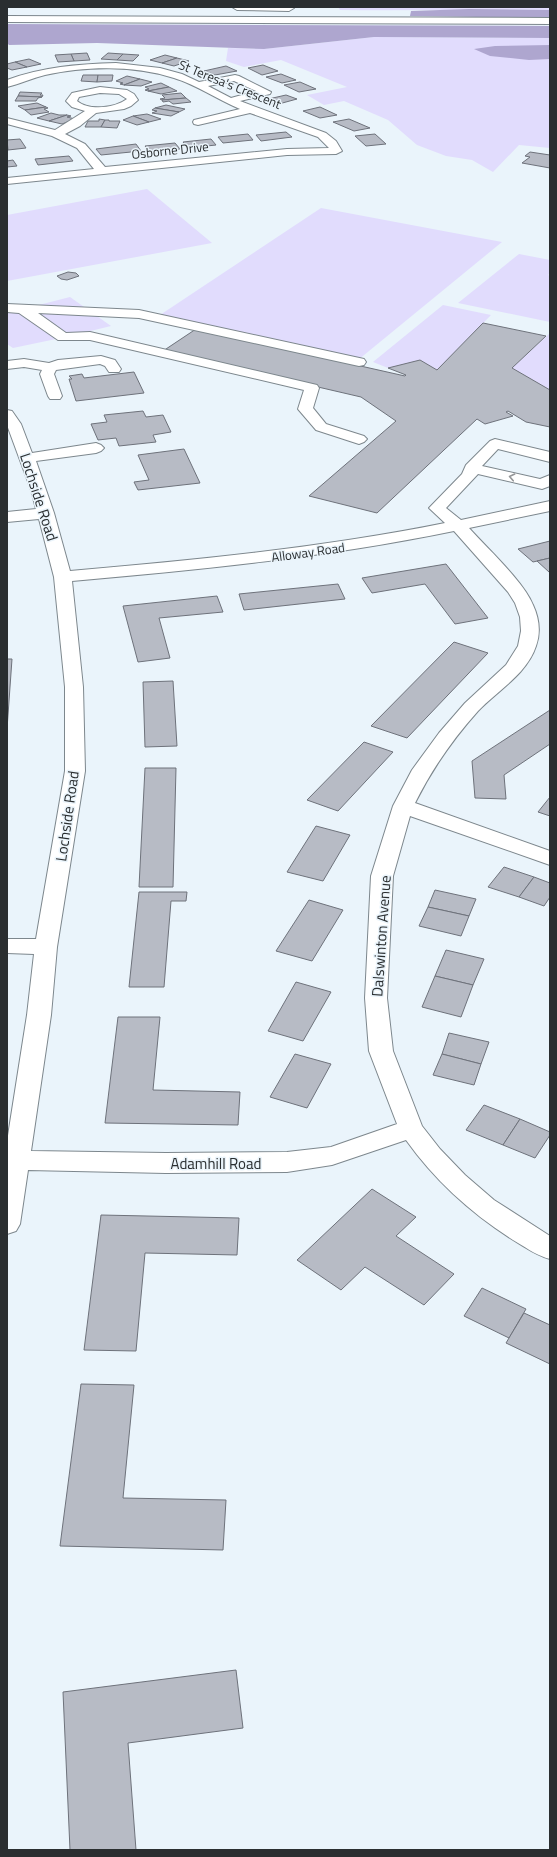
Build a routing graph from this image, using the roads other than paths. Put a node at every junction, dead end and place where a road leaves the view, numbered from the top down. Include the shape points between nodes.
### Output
1 (237, 7) edge
2 (278, 7) edge
3 (289, 8) edge
4 (7, 19) edge
5 (550, 21) edge
6 (8, 83) edge
7 (197, 85) junction
8 (229, 101) junction
9 (94, 109) junction
10 (252, 109) junction
11 (7, 121) edge
12 (198, 122) dead end
13 (56, 134) junction
14 (336, 151) joint
15 (101, 170) junction
16 (7, 181) edge
17 (7, 308) edge
18 (23, 309) junction
19 (360, 362) dead end
20 (7, 365) edge
21 (50, 367) junction
22 (114, 369) dead end
23 (55, 396) dead end
24 (9, 421) edge
25 (359, 439) dead end
26 (96, 448) dead end
27 (550, 457) edge
28 (27, 458) junction
29 (471, 468) junction
30 (550, 480) edge
31 (550, 506) edge
32 (46, 513) junction
33 (7, 517) edge
34 (459, 527) junction
35 (63, 577) junction
36 (403, 806) junction
37 (550, 858) edge
38 (7, 946) edge
39 (46, 947) junction
40 (411, 1129) junction
41 (16, 1160) junction
42 (7, 1224) edge
43 (550, 1249) edge

1 - 2 main road
2 - 3 main road
4 - 5 main road
6 - 7 main road, St Teresa's Crescent via 52,71 109,67 164,72
7 - 8 main road, St Teresa's Crescent
7 - 8 main road via 235,78 266,92
8 - 10 main road, St Teresa's Crescent
9 - 9 main road via 73,104 72,98 83,93 110,90 132,96 133,100 124,106
9 - 13 main road
10 - 12 main road
10 - 14 main road, St Teresa's Crescent via 322,135 332,143
11 - 13 main road
13 - 15 main road via 81,146
14 - 15 main road, Osborne Drive via 287,152
15 - 16 main road, Osborne Drive
17 - 18 main road
18 - 19 main road via 139,314
18 - 25 main road via 63,337 90,336 312,388 305,410 321,427
20 - 21 main road via 24,363
21 - 22 main road via 101,360 110,363
21 - 23 main road via 47,374
24 - 28 main road, Lochside Road
26 - 28 main road
27 - 29 main road via 495,444
28 - 32 main road, Lochside Road
30 -> 29 main road via 542,484
29 - 34 main road, Dalswinton Avenue via 470,474 437,508
31 - 34 main road, Alloway Road
32 - 33 main road
32 - 35 main road, Lochside Road
34 - 35 main road, Alloway Road via 261,558
34 - 36 main road, Dalswinton Avenue via 515,589 526,610 530,631 527,646 512,669 472,707 446,737 422,770
35 - 39 main road, Lochside Road via 74,687 75,771
36 - 37 main road
36 - 40 main road, Dalswinton Avenue via 382,876 376,998 381,1052
38 - 39 main road
39 - 41 main road, Lochside Road via 39,1015
40 - 41 main road, Adamhill Road via 332,1156 287,1162
40 - 43 main road, Dalswinton Avenue via 456,1182 485,1207
41 - 42 main road, Lochside Road

